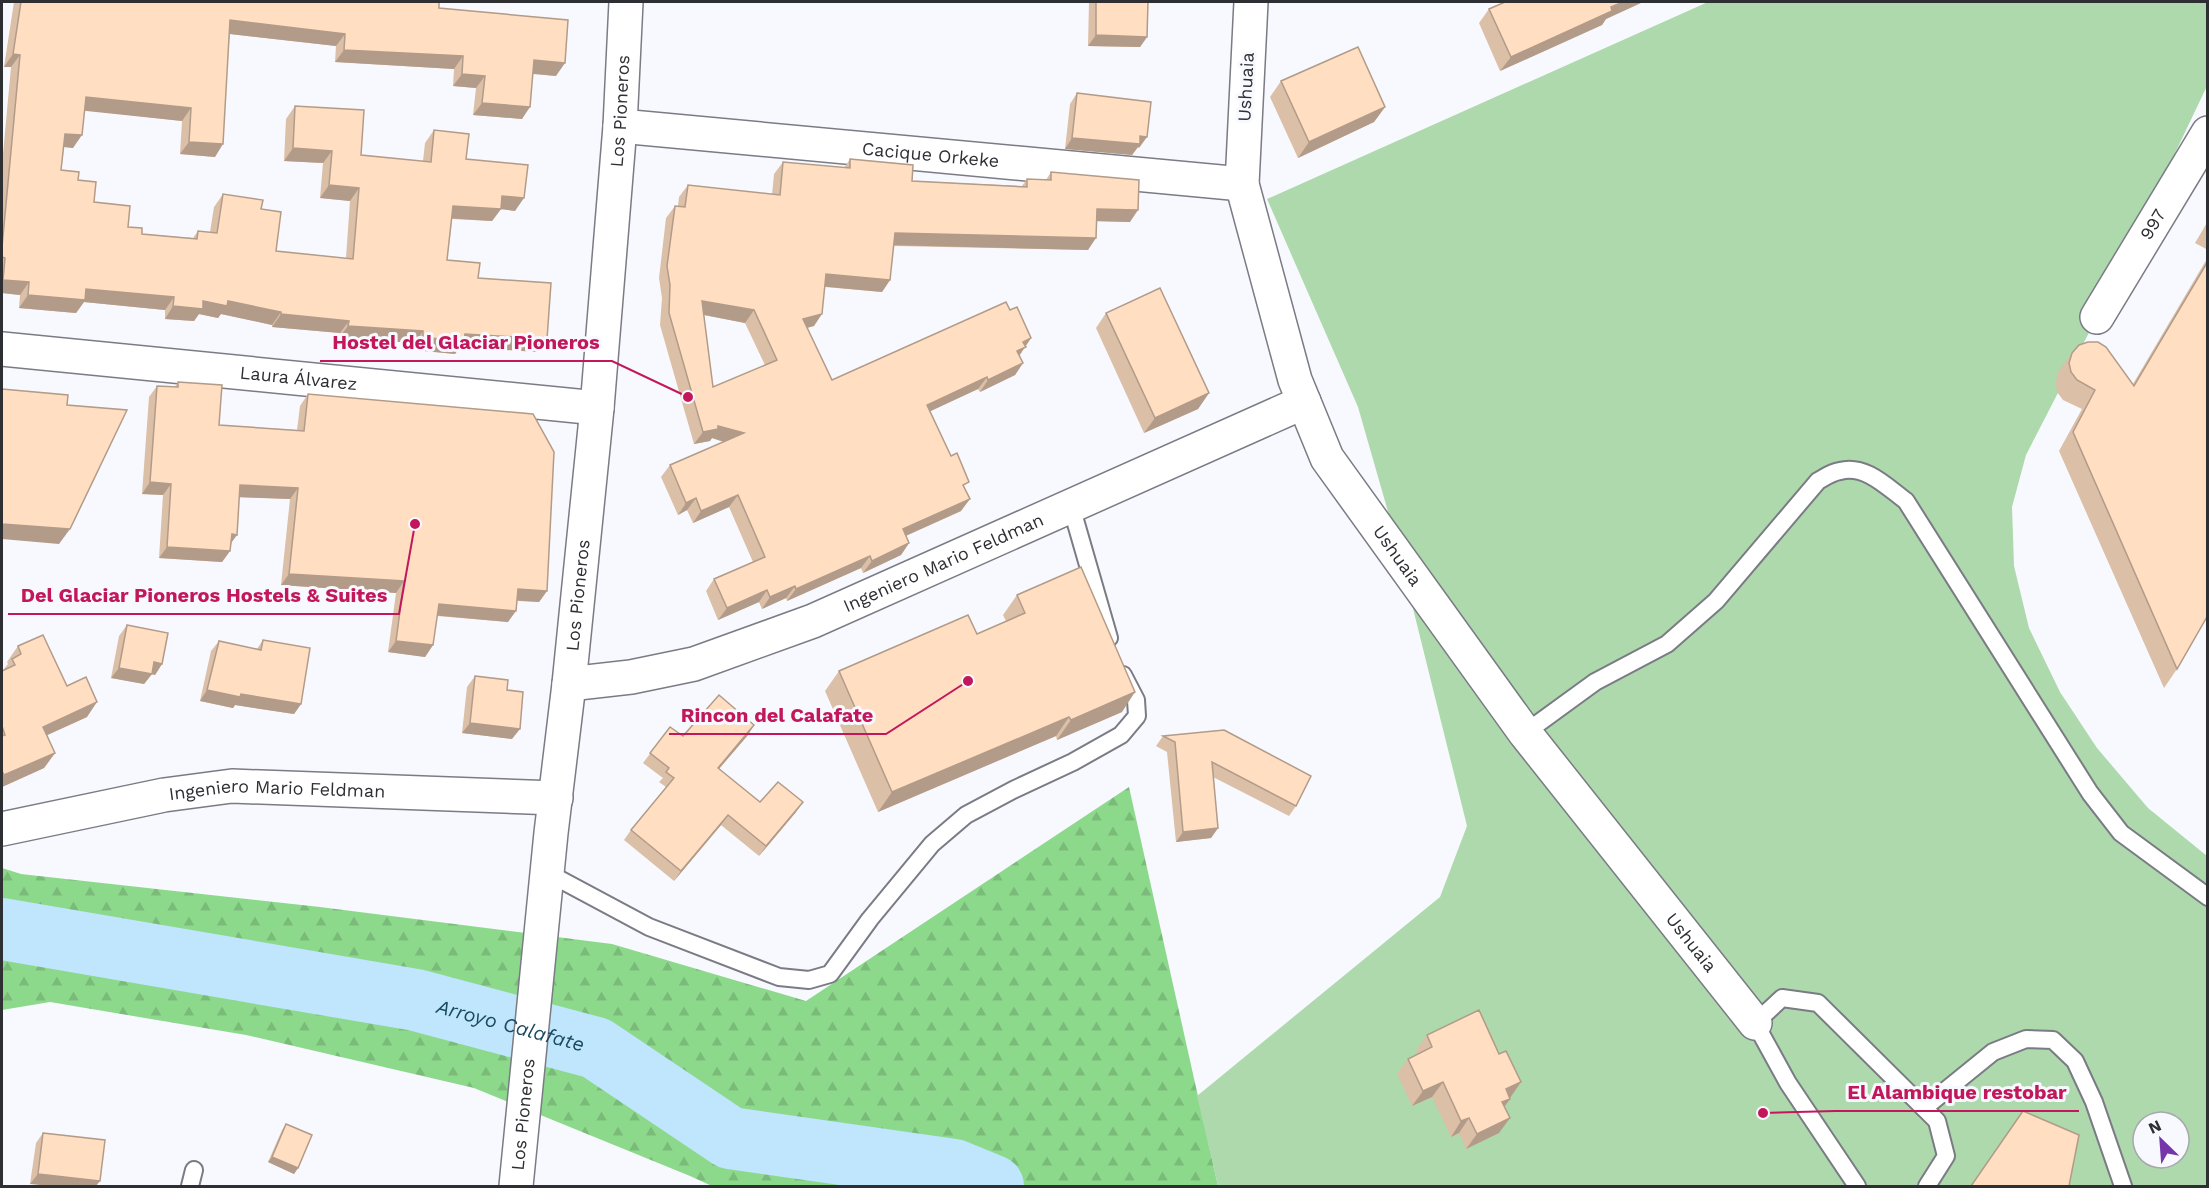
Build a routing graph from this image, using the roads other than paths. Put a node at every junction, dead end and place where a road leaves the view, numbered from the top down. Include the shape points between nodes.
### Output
1 (626, 2) edge
2 (1251, 2) edge
3 (620, 126) junction
4 (2208, 133) edge
5 (1242, 184) junction
6 (2097, 317) dead end
7 (2, 349) edge
8 (1304, 402) junction
9 (597, 408) junction
10 (1071, 506) junction
11 (569, 684) junction
12 (1525, 733) junction
13 (556, 798) junction
14 (2, 830) edge
15 (548, 873) junction
16 (2208, 897) edge
17 (1755, 1023) junction
18 (1924, 1108) junction
19 (516, 1186) edge
20 (1857, 1186) edge
21 (1927, 1186) edge
22 (2123, 1186) edge

1 - 3 street, Los Pioneros
2 - 5 street, Ushuaia
3 - 5 street, Cacique Orkeke
3 - 9 street, Los Pioneros
4 - 6 street, 997
5 - 8 street, Ushuaia
7 - 9 street, Laura Álvarez
8 - 10 street, Ingeniero Mario Feldman
8 - 12 street, Ushuaia via 1327,458
9 - 11 street, Los Pioneros
10 - 11 street, Ingeniero Mario Feldman via 813,621 694,664
10 - 15 lane via 1113,654 1136,700 1137,716 1120,735 966,816 932,844 830,974 809,980 779,976 649,927
11 - 13 street, Los Pioneros
12 - 16 lane via 1595,682 1666,644 1716,601 1818,480 1839,471 1855,470 1873,477 1906,501 2090,793 2121,833
12 - 17 street, Ushuaia
13 - 14 street, Ingeniero Mario Feldman via 232,786 164,795
13 - 15 street, Los Pioneros
15 - 19 street, Los Pioneros
17 - 18 lane via 1782,998 1818,1003
17 - 20 lane via 1788,1083
18 - 21 lane via 1937,1121 1946,1156
18 - 22 lane via 1993,1052 2026,1039 2053,1040 2075,1061 2094,1102

